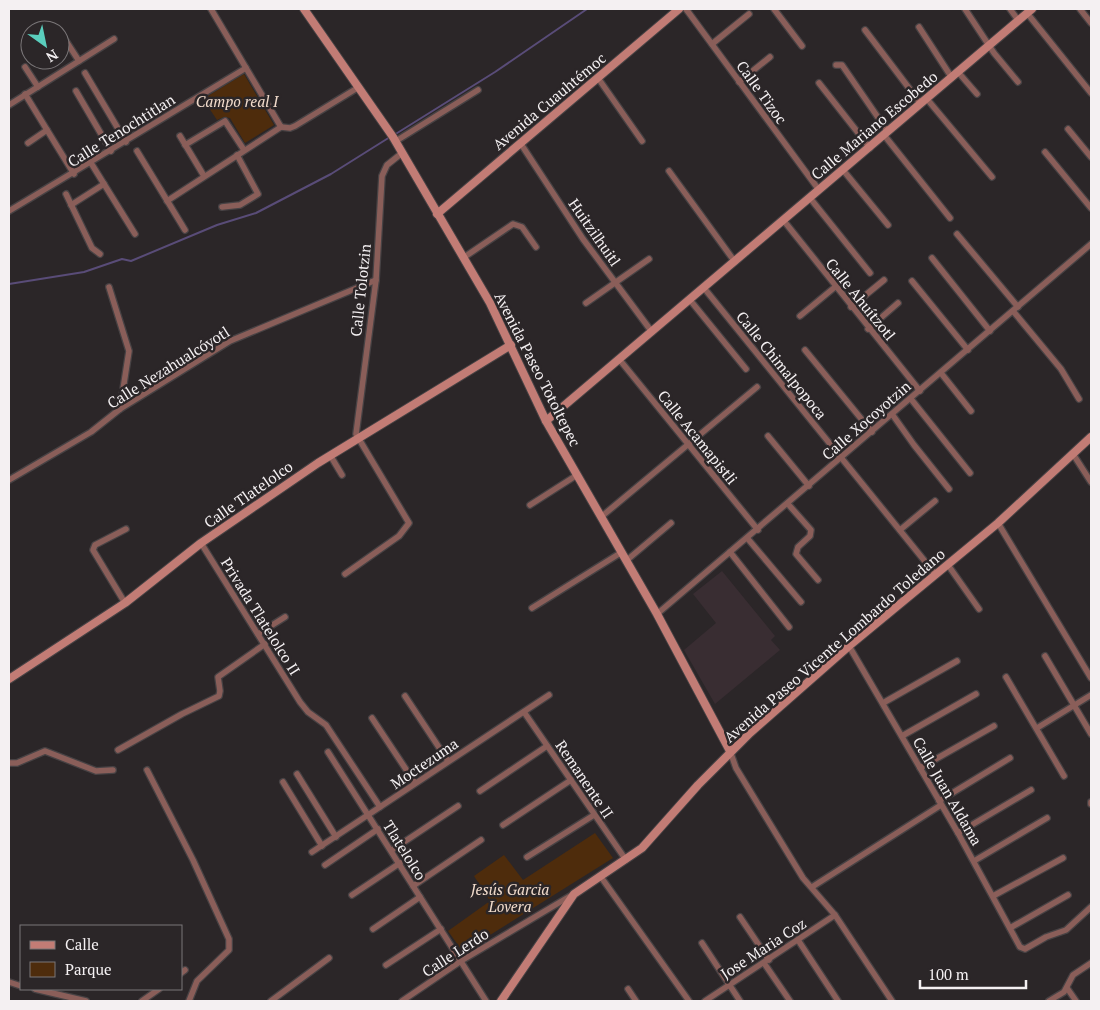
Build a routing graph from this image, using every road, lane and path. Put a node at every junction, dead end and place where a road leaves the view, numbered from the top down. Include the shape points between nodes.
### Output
1 (211, 9) edge
2 (304, 9) edge
3 (679, 9) edge
4 (686, 9) edge
5 (774, 9) edge
6 (965, 9) edge
7 (1010, 9) edge
8 (1080, 9) edge
9 (1029, 11) edge
10 (749, 14) dead end
11 (1018, 20) junction
12 (1091, 23) edge
13 (919, 27) dead end
14 (865, 30) dead end
15 (114, 39) dead end
16 (712, 44) junction
17 (990, 45) junction
18 (802, 46) dead end
19 (70, 47) edge
20 (770, 57) dead end
21 (79, 60) junction
22 (836, 65) dead end
23 (246, 68) junction
24 (27, 70) edge
25 (958, 72) junction
26 (85, 73) dead end
27 (598, 78) junction
28 (952, 78) junction
29 (739, 82) junction
30 (1018, 82) dead end
31 (819, 83) dead end
32 (38, 87) junction
33 (359, 87) junction
34 (478, 90) dead end
35 (76, 91) dead end
36 (1091, 93) edge
37 (25, 94) junction
38 (977, 94) dead end
39 (924, 101) junction
40 (9, 105) edge
41 (281, 127) junction
42 (1068, 129) dead end
43 (47, 130) junction
44 (886, 134) junction
45 (180, 136) dead end
46 (394, 137) junction
47 (642, 141) dead end
48 (126, 142) junction
49 (28, 143) dead end
50 (521, 144) junction
51 (185, 145) junction
52 (870, 148) junction
53 (244, 150) junction
54 (111, 151) junction
55 (137, 151) dead end
56 (1045, 152) dead end
57 (402, 153) junction
58 (237, 155) junction
59 (1091, 157) edge
60 (91, 163) junction
61 (843, 170) junction
62 (669, 171) dead end
63 (74, 174) junction
64 (204, 176) junction
65 (992, 177) dead end
66 (104, 184) junction
67 (819, 190) junction
68 (66, 194) dead end
69 (810, 198) junction
70 (167, 201) junction
71 (71, 205) junction
72 (222, 207) dead end
73 (1091, 208) edge
74 (9, 211) edge
75 (437, 214) junction
76 (950, 218) dead end
77 (784, 221) junction
78 (888, 225) dead end
79 (186, 230) dead end
80 (135, 234) dead end
81 (957, 234) dead end
82 (1091, 244) edge
83 (536, 247) dead end
84 (100, 254) dead end
85 (463, 258) junction
86 (932, 258) dead end
87 (649, 259) dead end
88 (734, 262) junction
89 (870, 273) dead end
90 (376, 280) junction
91 (884, 280) dead end
92 (912, 280) dead end
93 (615, 284) junction
94 (109, 287) dead end
95 (704, 288) junction
96 (835, 288) junction
97 (690, 300) junction
98 (586, 303) dead end
99 (898, 303) dead end
100 (851, 306) junction
101 (1016, 309) junction
102 (800, 316) dead end
103 (868, 329) junction
104 (990, 331) junction
105 (652, 332) junction
106 (511, 345) junction
107 (805, 350) dead end
108 (968, 350) junction
109 (620, 359) junction
110 (746, 369) dead end
111 (941, 374) junction
112 (757, 388) dead end
113 (920, 391) junction
114 (911, 399) junction
115 (1079, 399) dead end
116 (120, 410) junction
117 (972, 411) dead end
118 (892, 414) junction
119 (546, 421) junction
120 (872, 432) junction
121 (768, 436) dead end
122 (357, 437) junction
123 (1091, 437) edge
124 (689, 445) junction
125 (1073, 454) junction
126 (330, 455) junction
127 (841, 459) junction
128 (970, 473) dead end
129 (342, 475) dead end
130 (577, 475) junction
131 (9, 480) edge
132 (1091, 482) edge
133 (810, 486) junction
134 (949, 489) dead end
135 (935, 500) dead end
136 (788, 504) junction
137 (530, 505) dead end
138 (602, 517) junction
139 (998, 522) junction
140 (672, 523) dead end
141 (126, 528) dead end
142 (758, 530) junction
143 (900, 530) junction
144 (748, 539) junction
145 (202, 543) junction
146 (622, 552) junction
147 (730, 552) junction
148 (627, 560) junction
149 (948, 564) junction
150 (345, 574) dead end
151 (936, 575) junction
152 (818, 580) dead end
153 (801, 602) dead end
154 (124, 603) junction
155 (532, 608) dead end
156 (979, 609) dead end
157 (657, 614) junction
158 (285, 617) dead end
159 (789, 627) dead end
160 (258, 634) junction
161 (264, 644) junction
162 (849, 646) junction
163 (1045, 656) dead end
164 (957, 660) dead end
165 (1006, 678) dead end
166 (1091, 678) edge
167 (9, 679) edge
168 (976, 694) dead end
169 (549, 695) dead end
170 (405, 696) dead end
171 (1091, 696) edge
172 (883, 703) junction
173 (1074, 705) junction
174 (524, 712) junction
175 (372, 718) dead end
176 (994, 726) dead end
177 (1037, 728) junction
178 (1091, 734) edge
179 (902, 736) junction
180 (547, 746) junction
181 (118, 750) dead end
182 (730, 751) junction
183 (328, 752) dead end
184 (1010, 758) dead end
185 (448, 761) junction
186 (9, 763) edge
187 (920, 768) junction
188 (113, 770) dead end
189 (147, 770) dead end
190 (297, 774) dead end
191 (1064, 776) dead end
192 (571, 780) junction
193 (283, 782) dead end
194 (415, 783) junction
195 (1031, 790) dead end
196 (480, 791) dead end
197 (940, 803) junction
198 (458, 806) dead end
199 (380, 807) junction
200 (594, 814) junction
201 (368, 815) junction
202 (1047, 818) dead end
203 (502, 825) dead end
204 (378, 829) junction
205 (958, 833) junction
206 (336, 836) junction
207 (481, 840) dead end
208 (322, 846) junction
209 (392, 850) junction
210 (312, 852) dead end
211 (527, 857) dead end
212 (1062, 858) dead end
213 (626, 860) junction
214 (974, 860) junction
215 (400, 863) junction
216 (325, 865) dead end
217 (601, 877) junction
218 (413, 886) junction
219 (812, 886) junction
220 (574, 894) junction
221 (352, 895) dead end
222 (1068, 895) dead end
223 (993, 896) junction
224 (420, 897) junction
225 (1091, 908) edge
226 (835, 915) junction
227 (740, 917) dead end
228 (1010, 928) junction
229 (373, 929) dead end
230 (441, 929) junction
231 (798, 940) junction
232 (702, 943) dead end
233 (329, 958) dead end
234 (461, 961) junction
235 (766, 961) junction
236 (1091, 963) edge
237 (386, 965) dead end
238 (730, 985) junction
239 (1067, 988) junction
240 (628, 989) dead end
241 (39, 990) edge
242 (158, 990) edge
243 (86, 1001) edge
244 (142, 1001) edge
245 (189, 1001) edge
246 (270, 1001) edge
247 (402, 1001) edge
248 (486, 1001) edge
249 (501, 1001) edge
250 (636, 1001) edge
251 (688, 1001) edge
252 (705, 1001) edge
253 (740, 1001) edge
254 (790, 1001) edge
255 (838, 1001) edge
256 (892, 1001) edge
257 (1049, 1001) edge
258 (1076, 1001) edge

1 - 23 street
2 - 33 main road, Avenida Paseo Totoltepec
3 - 27 main road, Avenida Cuauhtémoc
4 - 16 street, Calle Tizoc
5 - 18 street
6 - 17 street
7 - 11 street
8 - 12 street
9 - 11 main road, Calle Mariano Escobedo
9 - 36 street
10 - 16 street
11 - 17 main road, Calle Mariano Escobedo
13 - 28 street
14 - 39 street
15 - 21 street
16 - 29 street, Calle Tizoc
17 - 25 main road, Calle Mariano Escobedo
17 - 30 street
19 - 21 street
20 - 29 street
21 - 32 street
22 - 44 street via 842,65
23 - 41 street
23 - 48 street, Calle Tenochtitlan
24 - 32 street
25 - 28 main road, Calle Mariano Escobedo
25 - 38 street
26 - 48 street
27 - 47 street
27 - 50 main road, Avenida Cuauhtémoc
28 - 39 main road, Calle Mariano Escobedo
29 - 67 street, Calle Tizoc
31 - 52 street
32 - 37 street
33 - 41 street via 295,126
33 - 46 main road, Avenida Paseo Totoltepec
34 - 46 street
35 - 54 street
37 - 40 street
37 - 43 street
39 - 44 main road, Calle Mariano Escobedo
39 - 65 street
41 - 53 street
42 - 59 street
43 - 49 street
43 - 63 street
44 - 52 main road, Calle Mariano Escobedo
44 - 76 street
45 - 51 street
46 - 57 main road, Avenida Paseo Totoltepec
48 - 54 street, Calle Tenochtitlan
50 - 75 main road, Avenida Cuauhtémoc
50 - 93 street, Huitzilhuitl
51 - 53 street via 225,121
51 - 64 street
52 - 61 main road, Calle Mariano Escobedo
53 - 58 street
54 - 60 street, Calle Tenochtitlan
55 - 70 street
56 - 73 street
57 - 75 main road, Avenida Paseo Totoltepec
57 - 90 street, Calle Tolotzin via 387,165 382,176
58 - 64 street
58 - 72 street via 258,194 240,205
60 - 63 street, Calle Tenochtitlan
60 - 66 street
61 - 67 main road, Calle Mariano Escobedo
61 - 78 street
62 - 88 street
63 - 74 street, Calle Tenochtitlan
64 - 70 street
66 - 71 street
66 - 80 street
67 - 69 main road, Calle Mariano Escobedo
68 - 71 street
69 - 77 main road, Calle Mariano Escobedo
69 - 89 street
70 - 79 street
71 - 84 street via 92,248
75 - 85 main road, Avenida Paseo Totoltepec
77 - 88 main road, Calle Mariano Escobedo
77 - 96 street, Calle Ahuítzotl
81 - 101 street
82 - 101 street, Calle Xocoyotzin
83 - 85 street via 522,227 513,224
85 - 106 main road, Avenida Paseo Totoltepec
86 - 104 street
87 - 93 street
88 - 95 main road, Calle Mariano Escobedo
90 - 116 street, Calle Nezahualcóyotl via 230,340
90 - 122 street, Calle Tolotzin
91 - 100 street
92 - 108 street
93 - 98 street
93 - 105 street, Huitzilhuitl
94 - 116 street via 128,351
95 - 97 main road, Calle Mariano Escobedo
95 - 127 street, Calle Chimalpopoca
96 - 100 street, Calle Ahuítzotl
96 - 102 street
97 - 105 main road, Calle Mariano Escobedo
97 - 110 street
99 - 103 street
100 - 103 street, Calle Ahuítzotl
101 - 104 street, Calle Xocoyotzin
101 - 115 street
103 - 113 street, Calle Ahuítzotl
104 - 108 street, Calle Xocoyotzin
105 - 109 main road, Calle Mariano Escobedo
106 - 119 main road, Avenida Paseo Totoltepec
106 - 122 main road, Calle Tlatelolco
107 - 120 street
108 - 111 street, Calle Xocoyotzin
109 - 119 main road, Calle Mariano Escobedo
109 - 124 street, Calle Acamapistli
111 - 113 street, Calle Xocoyotzin
111 - 117 street
112 - 124 street
113 - 114 street, Calle Xocoyotzin
114 - 118 street, Calle Xocoyotzin
114 - 128 street
116 - 131 street, Calle Nezahualcóyotl via 91,432
118 - 120 street, Calle Xocoyotzin
118 - 134 street
119 - 130 main road, Avenida Paseo Totoltepec
120 - 127 street, Calle Xocoyotzin
121 - 133 street
122 - 126 main road, Calle Tlatelolco
122 - 150 street via 409,523 399,536
123 - 125 main road, Avenida Paseo Vicente Lombardo Toledano
124 - 138 street
124 - 142 street, Calle Acamapistli
125 - 132 street
125 - 139 main road, Avenida Paseo Vicente Lombardo Toledano
126 - 129 street
126 - 145 main road, Calle Tlatelolco
127 - 133 street, Calle Xocoyotzin
127 - 143 street, Calle Chimalpopoca
130 - 137 street
130 - 138 main road, Avenida Paseo Totoltepec
133 - 136 street, Calle Xocoyotzin
135 - 143 street
136 - 142 street, Calle Xocoyotzin
136 - 152 street via 811,530 796,554
138 - 146 main road, Avenida Paseo Totoltepec
139 - 149 main road, Avenida Paseo Vicente Lombardo Toledano
139 - 166 street
140 - 148 street
141 - 154 street via 95,545 93,550
142 - 144 street, Calle Xocoyotzin
143 - 151 street, Calle Chimalpopoca
144 - 147 street, Calle Xocoyotzin
144 - 153 street
145 - 154 main road, Calle Tlatelolco
145 - 160 street, Privada Tlatelolco II
146 - 148 main road, Avenida Paseo Totoltepec
146 - 155 street
147 - 157 street, Calle Xocoyotzin
147 - 159 street
148 - 157 main road, Avenida Paseo Totoltepec
149 - 151 main road, Avenida Paseo Vicente Lombardo Toledano
149 - 156 street
151 - 162 main road, Avenida Paseo Vicente Lombardo Toledano
154 - 167 main road, Calle Tlatelolco
157 - 182 main road, Avenida Paseo Totoltepec
158 - 160 street
160 - 161 street, Privada Tlatelolco II
161 - 181 street via 218,677 219,696
161 - 199 street, Privada Tlatelolco II via 300,702 326,725
162 - 172 street, Calle Juan Aldama
162 - 182 main road, Avenida Paseo Vicente Lombardo Toledano
163 - 173 street
164 - 172 street
165 - 177 street
168 - 179 street
169 - 174 street, Moctezuma
170 - 185 street
171 - 173 street
172 - 179 street, Calle Juan Aldama
173 - 177 street
173 - 178 street
174 - 180 street, Remanente II
174 - 185 street, Moctezuma
175 - 194 street
176 - 187 street
177 - 191 street
179 - 187 street, Calle Juan Aldama
180 - 192 street, Remanente II
180 - 196 street
182 - 213 main road, Avenida Paseo Vicente Lombardo Toledano via 652,838
182 - 219 street via 759,807
183 - 201 street, Tlatelolco
184 - 197 street
185 - 194 street, Moctezuma
186 - 188 street via 17,763 45,751 96,771
187 - 197 street, Calle Juan Aldama
189 - 245 street via 229,939 227,952 198,981
190 - 206 street
192 - 200 street, Remanente II
192 - 203 street
193 - 208 street
194 - 199 street, Moctezuma
195 - 205 street
197 - 205 street, Calle Juan Aldama
197 - 219 street
198 - 209 street
199 - 201 street, Moctezuma
200 - 211 street
200 - 213 street, Remanente II
201 - 204 street, Tlatelolco
201 - 206 street, Moctezuma
202 - 214 street
204 - 209 street, Tlatelolco
204 - 216 street
205 - 214 street, Calle Juan Aldama
206 - 208 street, Moctezuma
207 - 218 street
208 - 210 street, Moctezuma
209 - 215 street, Tlatelolco
212 - 223 street
213 - 217 main road, Avenida Paseo Vicente Lombardo Toledano
214 - 223 street, Calle Juan Aldama
215 - 218 street, Tlatelolco
215 - 221 street
217 - 220 main road, Avenida Paseo Vicente Lombardo Toledano
217 - 251 street
218 - 224 street, Tlatelolco
219 - 226 street
220 - 234 street, Calle Lerdo
220 - 249 main road
222 - 228 street
223 - 228 street, Calle Juan Aldama
224 - 229 street
224 - 230 street, Tlatelolco
225 - 228 street, Calle Juan Aldama via 1066,930 1025,948 1020,946
226 - 231 street, Jose Maria Coz
226 - 256 street
227 - 235 street
230 - 234 street, Tlatelolco
230 - 237 street
231 - 235 street, Jose Maria Coz
231 - 255 street
232 - 238 street
233 - 246 street
234 - 247 street, Calle Lerdo
234 - 248 street, Tlatelolco
235 - 238 street, Jose Maria Coz
235 - 254 street
236 - 239 street via 1073,975
238 - 252 street, Jose Maria Coz
238 - 253 street
239 - 257 street
239 - 258 street
240 - 250 street
241 - 243 street
242 - 244 street

